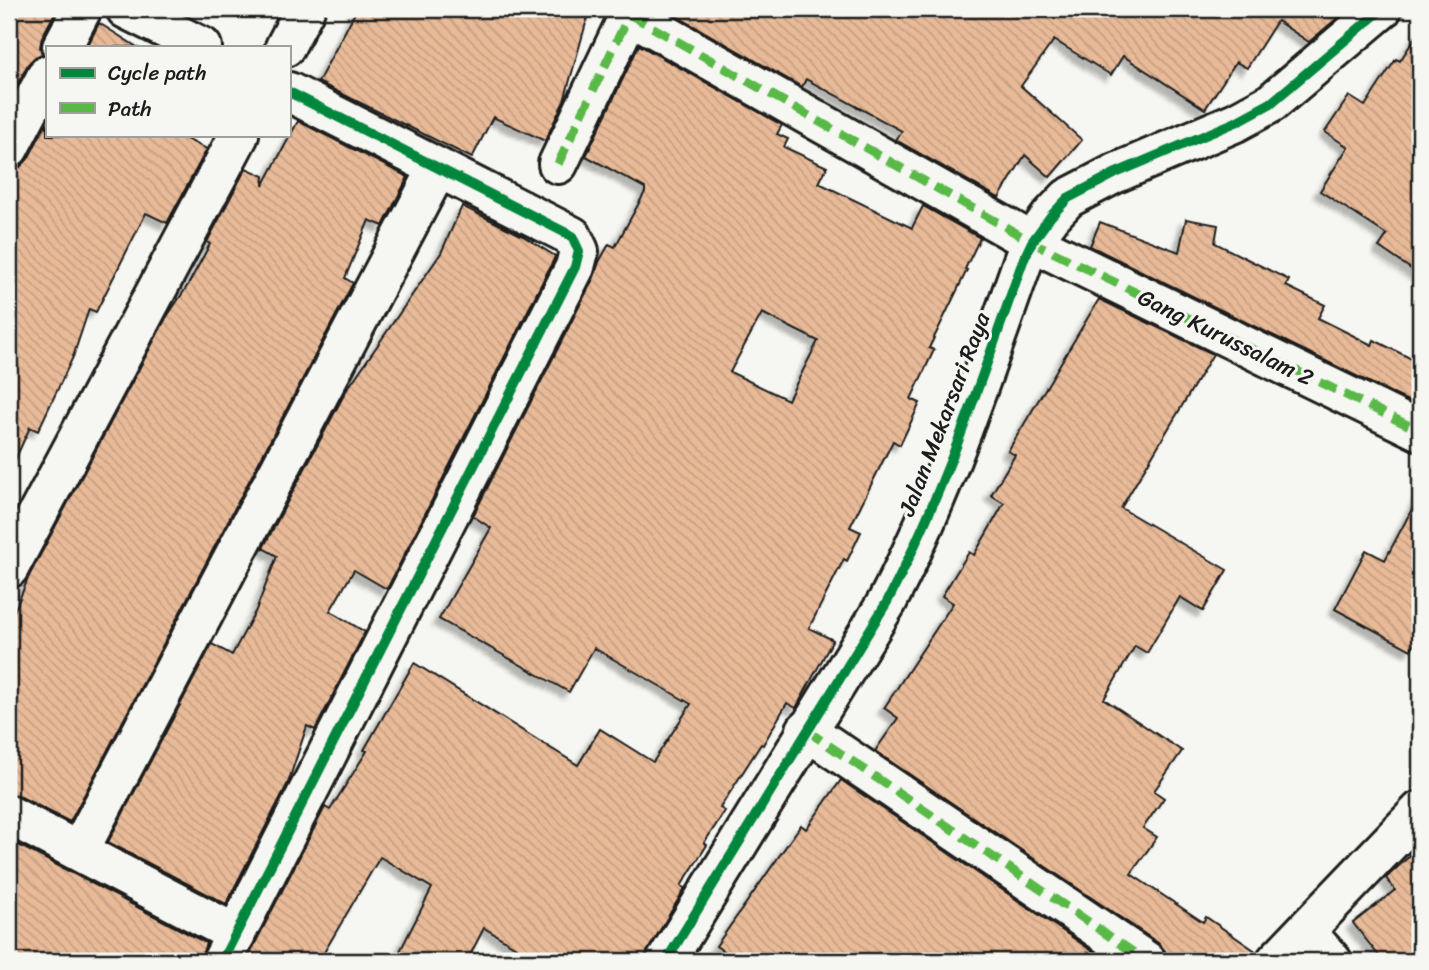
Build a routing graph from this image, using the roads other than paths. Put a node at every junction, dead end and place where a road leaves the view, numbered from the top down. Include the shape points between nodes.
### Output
1 (82, 9) edge
2 (127, 9) edge
3 (305, 9) edge
4 (1382, 9) edge
5 (630, 11) edge
6 (63, 46) edge
7 (200, 46) edge
8 (286, 46) edge
9 (46, 77) edge
10 (290, 93) edge
11 (238, 136) edge
12 (9, 148) edge
13 (558, 164) dead end
14 (438, 168) junction
15 (1032, 242) junction
16 (1420, 431) edge
17 (9, 568) edge
18 (806, 730) junction
19 (9, 814) edge
20 (1419, 816) edge
21 (79, 851) junction
22 (1305, 930) junction
23 (229, 947) edge
24 (666, 961) edge
25 (1146, 961) edge
26 (1276, 961) edge
27 (1332, 961) edge

1 - 6 street
2 - 7 street
3 - 8 street
4 - 15 street, Jalan Mekarsari Raya via 1271,103 1092,184 1068,198
5 - 13 street
5 - 15 street, Gang Kurussalam 2
9 - 12 street
10 - 14 street
11 - 17 street
14 - 21 street
14 - 23 street via 572,236 579,251 575,267
15 - 16 street, Gang Kurussalam 2
15 - 18 street, Jalan Mekarsari Raya via 916,546 887,602
18 - 24 street, Jalan Mekarsari Raya
18 - 25 street
19 - 21 street
20 - 22 street
21 - 23 street
22 - 26 street
22 - 27 street

